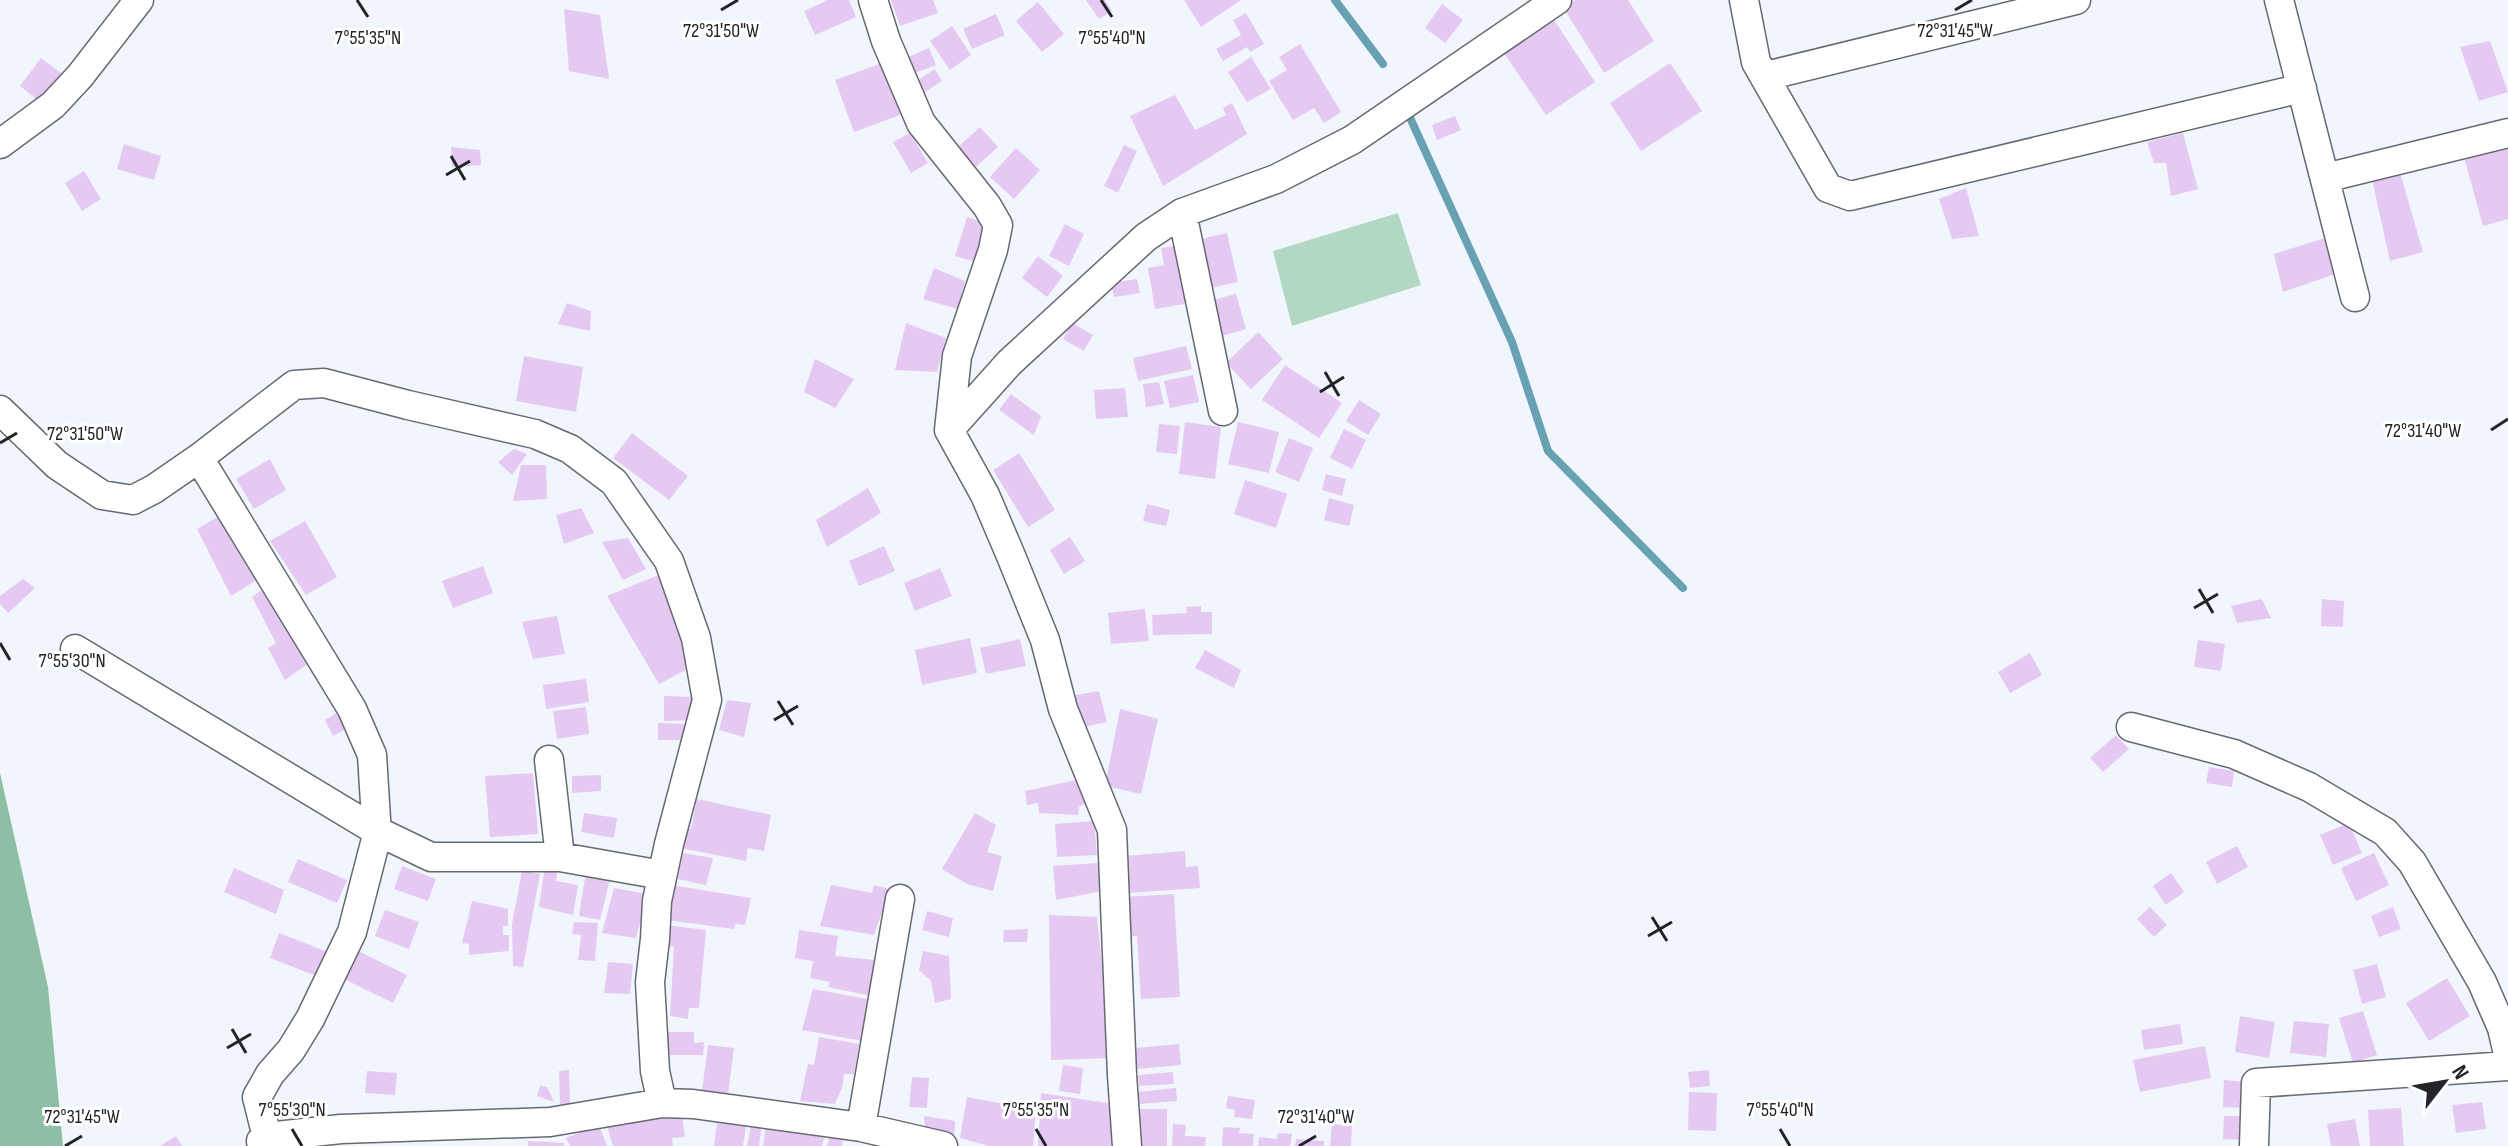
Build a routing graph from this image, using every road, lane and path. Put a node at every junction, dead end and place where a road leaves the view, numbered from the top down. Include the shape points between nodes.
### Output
1 (139, 0) edge
2 (873, 0) edge
3 (1744, 0) edge
4 (2076, 0) edge
5 (2286, 2) edge
6 (1548, 3) edge
7 (1766, 76) junction
8 (2302, 88) junction
9 (2508, 133) edge
10 (0, 144) edge
11 (2325, 178) junction
12 (1182, 213) junction
13 (2355, 297) dead end
14 (0, 410) edge
15 (1223, 411) dead end
16 (949, 430) junction
17 (199, 458) junction
18 (75, 649) dead end
19 (2131, 727) dead end
20 (549, 760) dead end
21 (377, 831) junction
22 (560, 857) junction
23 (662, 875) junction
24 (900, 899) dead end
25 (2508, 1054) edge
26 (2508, 1066) edge
27 (662, 1103) junction
28 (861, 1127) junction
29 (268, 1143) edge
30 (943, 1146) edge
31 (1127, 1146) edge
32 (2254, 1146) edge

1 - 10 street via 53,105
2 - 16 street via 921,123 998,225 957,356
3 - 7 street via 1756,62
4 - 7 street
5 - 8 street
6 - 12 street via 1352,140 1276,179
7 - 8 street via 1828,188 1850,196
8 - 11 street
9 - 11 street
11 - 13 street
12 - 15 street
12 - 16 street via 1146,237 1009,363
14 - 17 street via 57,465 102,495 133,500
16 - 31 street via 1011,556 1045,640 1063,709 1112,830
17 - 21 street via 352,709 372,755
17 - 23 street via 294,385 324,383 535,434 570,449 614,482 669,561 696,638 707,700
18 - 21 street
19 - 25 street via 2234,754 2309,787 2385,832 2412,862 2482,982
20 - 22 street
21 - 22 street via 431,857
21 - 29 street via 352,932 310,1019 257,1097
22 - 23 street
23 - 27 street via 650,982
24 - 28 street
26 - 32 street via 2256,1083
27 - 28 street
27 - 29 street via 550,1122 341,1129
28 - 30 street

